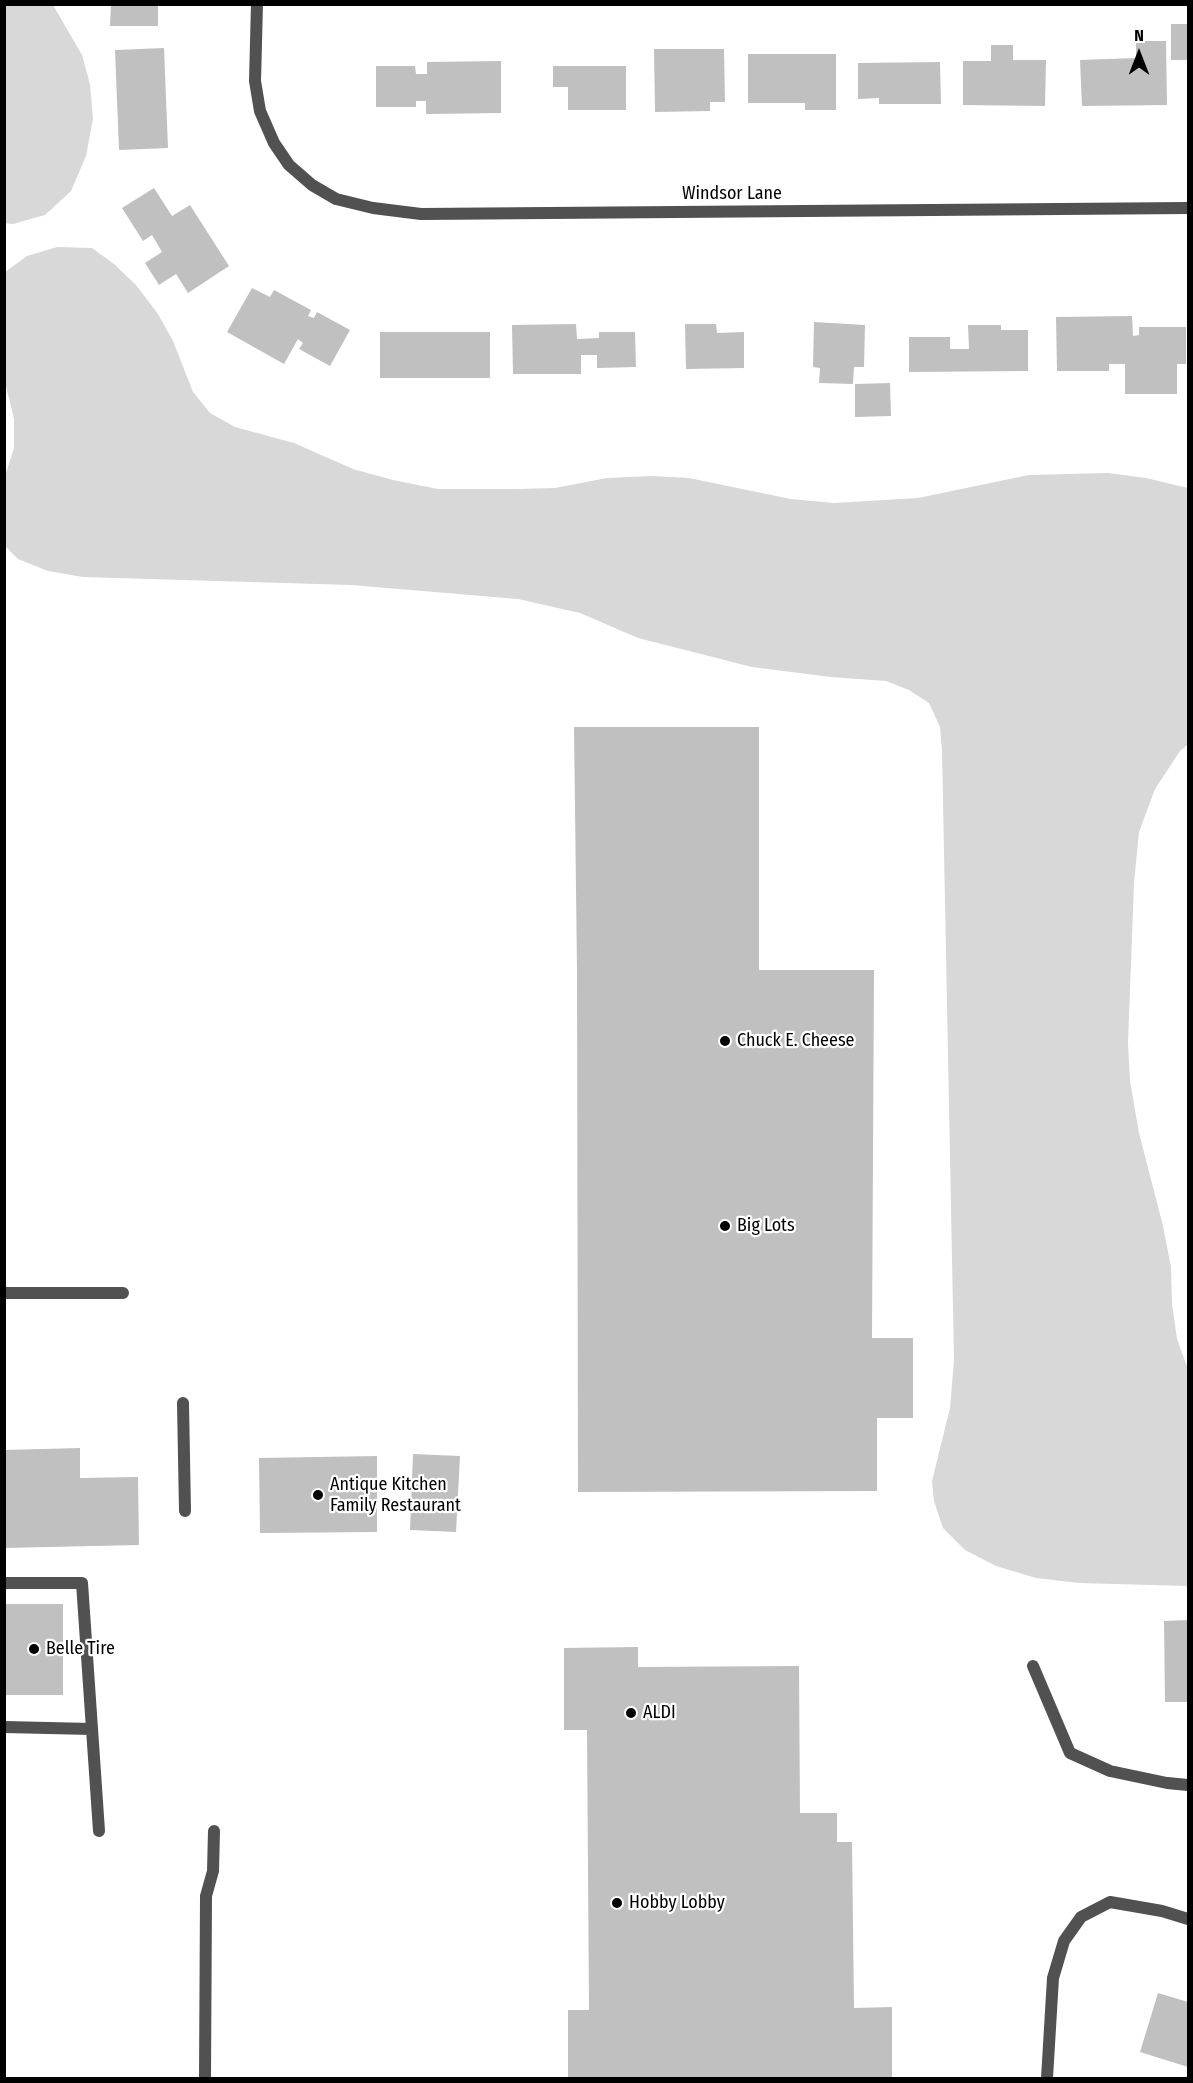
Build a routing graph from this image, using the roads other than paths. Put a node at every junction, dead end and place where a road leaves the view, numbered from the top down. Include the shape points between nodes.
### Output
1 (257, 4) edge
2 (1188, 208) edge
3 (4, 1293) edge
4 (123, 1293) dead end
5 (183, 1403) dead end
6 (185, 1511) dead end
7 (4, 1583) edge
8 (1033, 1666) dead end
9 (4, 1727) edge
10 (92, 1729) junction
11 (1188, 1785) edge
12 (99, 1831) dead end
13 (214, 1831) dead end
14 (1188, 1920) edge
15 (205, 2079) edge
16 (1047, 2079) edge

1 - 2 street, Windsor Lane via 255,81 260,111 274,143 290,165 336,200 421,214
3 - 4 street
5 - 6 street
7 - 10 street via 82,1583
8 - 11 street via 1070,1753 1110,1771
9 - 10 street
10 - 12 street
13 - 15 street via 213,1870 206,1896
14 - 16 street via 1110,1902 1081,1917 1064,1941 1053,1978

